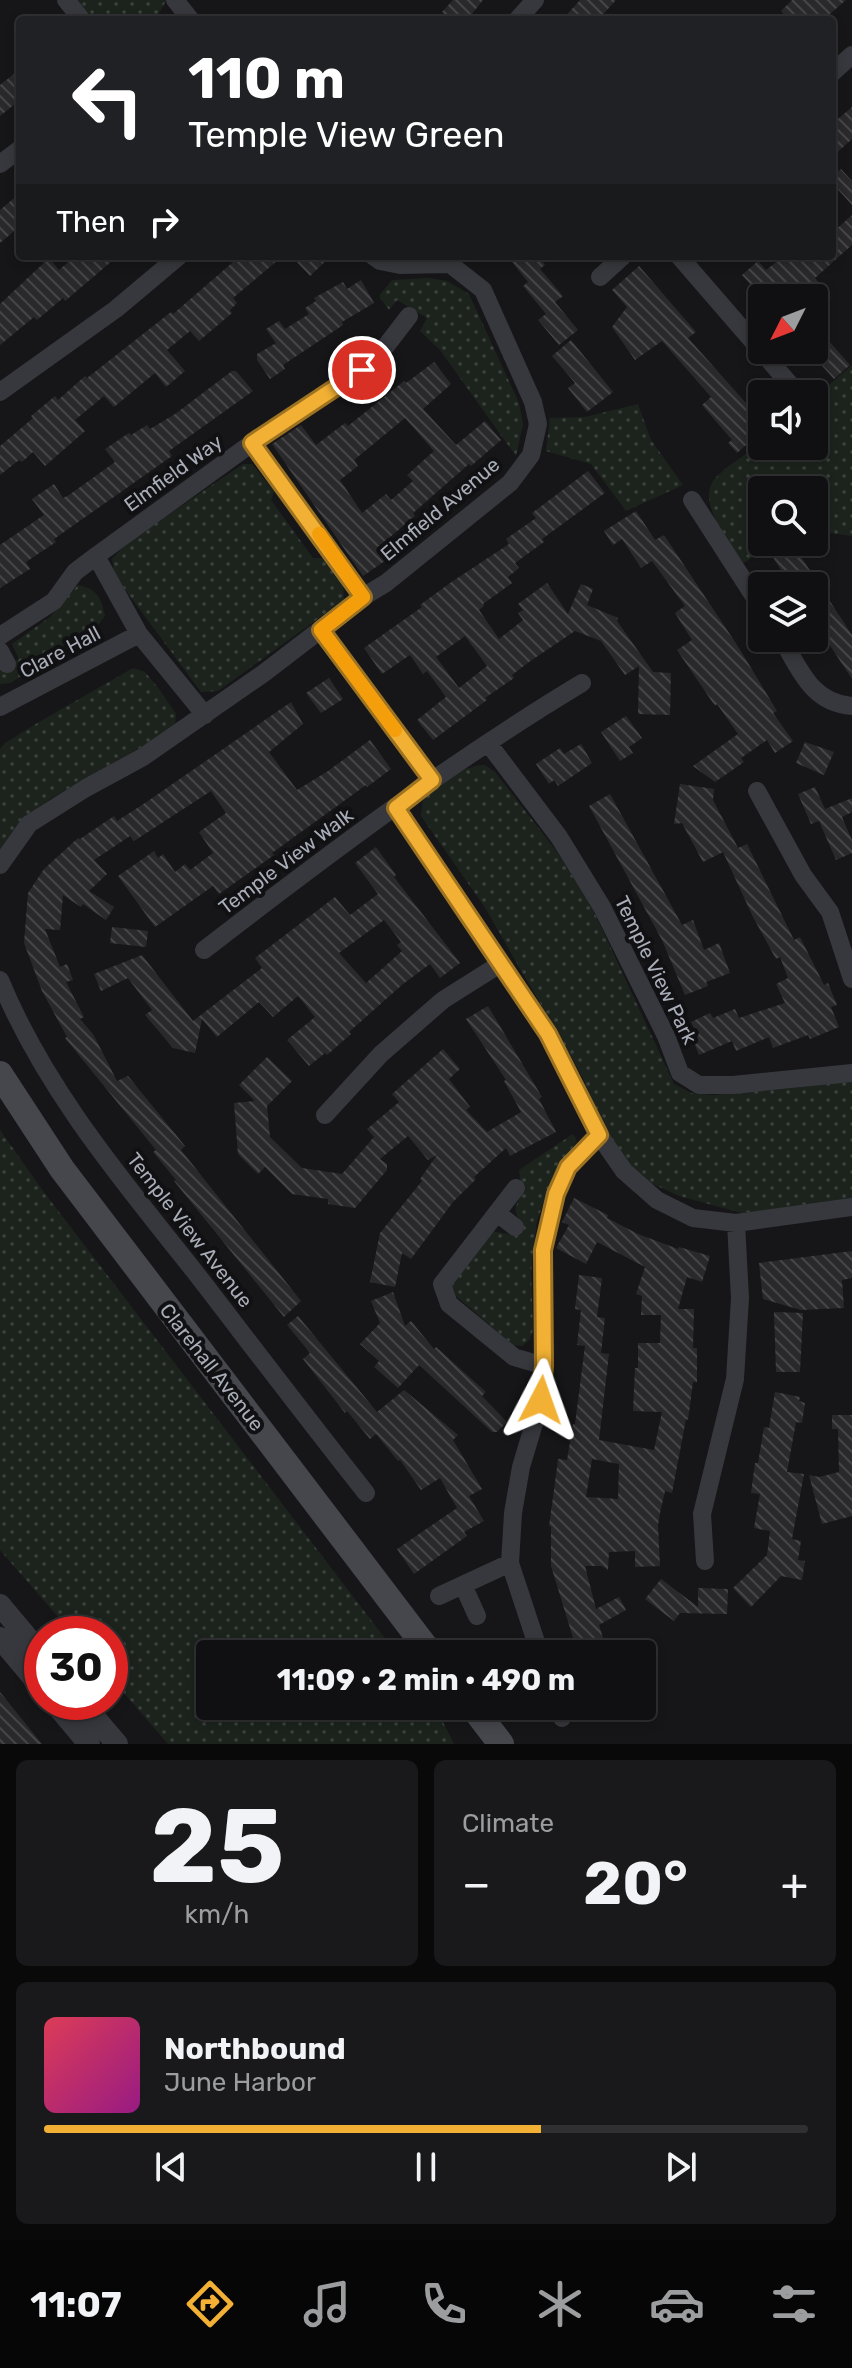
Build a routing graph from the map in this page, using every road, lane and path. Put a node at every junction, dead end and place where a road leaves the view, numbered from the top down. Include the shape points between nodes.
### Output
1 (66, 0) edge
2 (535, 0) edge
3 (79, 16) edge
4 (521, 16) edge
5 (174, 260) edge
6 (379, 260) edge
7 (619, 260) edge
8 (682, 260) edge
9 (600, 277) dead end
10 (409, 316) dead end
11 (786, 380) edge
12 (0, 392) edge
13 (252, 443) junction
14 (692, 500) dead end
15 (96, 556) junction
16 (748, 587) edge
17 (363, 597) junction
18 (321, 630) junction
19 (139, 634) junction
20 (0, 636) edge
21 (790, 652) edge
22 (582, 683) dead end
23 (852, 706) edge
24 (0, 707) edge
25 (205, 715) junction
26 (488, 743) junction
27 (432, 780) junction
28 (757, 791) dead end
29 (396, 808) junction
30 (0, 865) edge
31 (204, 950) dead end
32 (500, 964) junction
33 (852, 979) edge
34 (0, 980) edge
35 (852, 1073) edge
36 (0, 1074) edge
37 (325, 1115) dead end
38 (599, 1135) junction
39 (516, 1188) dead end
40 (852, 1207) edge
41 (497, 1213) junction
42 (736, 1223) junction
43 (515, 1227) dead end
44 (544, 1366) junction
45 (366, 1493) dead end
46 (705, 1561) dead end
47 (510, 1563) junction
48 (463, 1585) junction
49 (439, 1596) dead end
50 (0, 1605) edge
51 (477, 1616) dead end
52 (24, 1634) edge
53 (0, 1638) edge
54 (420, 1640) edge
55 (535, 1640) edge
56 (24, 1667) edge
57 (69, 1720) edge
58 (96, 1720) edge
59 (483, 1720) edge
60 (89, 1744) edge
61 (117, 1744) edge
62 (501, 1744) edge

1 - 3 street
2 - 4 street
5 - 12 street
6 - 17 street, Elmfield Avenue via 450,264 483,290 538,424 531,455 510,483
7 - 9 street
8 - 11 street
10 - 13 street, Elmfield Way via 362,370
13 - 15 street, Elmfield Way
13 - 17 street
14 - 16 street
15 - 19 street
15 - 20 street, Elmfield Way via 75,572 54,601
17 - 18 street
18 - 25 street
18 - 27 street
19 - 24 street, Clare Hall
19 - 25 street
21 - 23 street via 816,694 835,705
22 - 26 street, Temple View Walk
25 - 30 street via 29,824
26 - 27 street, Temple View Walk
26 - 35 street, Temple View Park via 559,837 602,907 680,1073 699,1085 722,1085
27 - 29 street, Temple View Walk
28 - 33 street via 803,875 830,912
29 - 31 street, Temple View Walk
29 - 32 street
32 - 37 street via 443,1000 381,1054
32 - 38 street via 548,1034
34 - 45 street, Temple View Avenue via 18,1025 65,1102
36 - 54 main road, Clarehall Avenue via 89,1206
38 - 42 street via 624,1171 657,1200 693,1218
38 - 44 street via 568,1167 549,1222 543,1250
39 - 41 street
40 - 42 street
41 - 43 street
41 - 44 street via 442,1284 449,1304 514,1357
42 - 46 street via 740,1298 735,1379 702,1514
44 - 47 street via 541,1400 513,1513
47 - 48 street
47 - 55 street
48 - 49 street
48 - 51 street
50 - 52 street
53 - 56 street
57 - 60 street
58 - 61 street
59 - 62 main road

